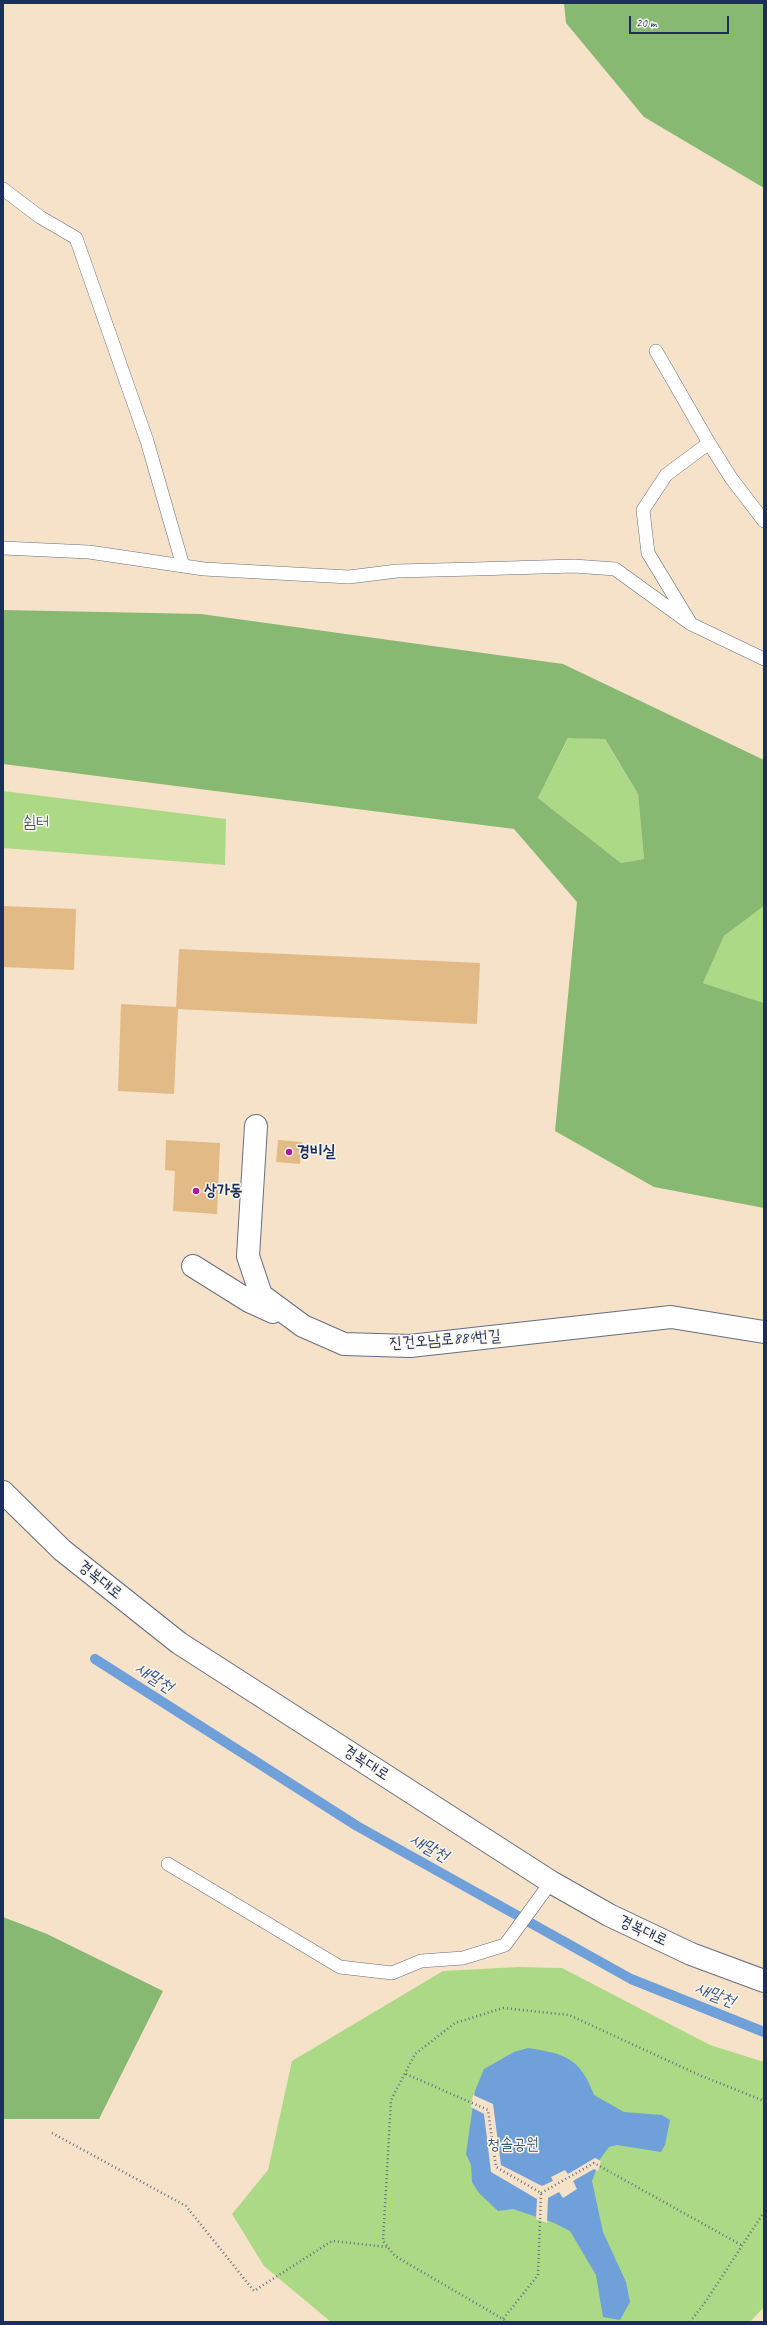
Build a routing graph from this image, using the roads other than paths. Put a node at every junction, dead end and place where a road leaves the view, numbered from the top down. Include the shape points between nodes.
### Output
1 (3, 189) edge
2 (656, 352) dead end
3 (709, 443) junction
4 (764, 521) edge
5 (3, 548) edge
6 (183, 566) junction
7 (691, 624) junction
8 (764, 659) edge
9 (256, 1126) dead end
10 (193, 1266) dead end
11 (302, 1326) junction
12 (764, 1332) edge
13 (3, 1492) edge
14 (168, 1864) dead end
15 (551, 1882) junction
16 (764, 1981) edge

1 - 6 lane via 40,217 76,238 147,441
2 - 3 lane
3 - 4 lane via 731,478
3 - 7 lane via 666,475 643,510 648,553
5 - 6 lane via 89,552
6 - 7 lane via 349,577 398,571 475,568 574,566 615,569
7 - 8 lane
9 - 11 street, 진건오남로884번길 via 248,1256 261,1295
10 - 11 street via 249,1301
11 - 12 street, 진건오남로884번길 via 344,1344 410,1346 671,1317
13 - 15 street, 경복대로 via 62,1550 179,1643
14 - 15 lane via 340,1967 392,1973 421,1962 464,1958 505,1945
15 - 16 street, 경복대로 via 609,1915 691,1954

